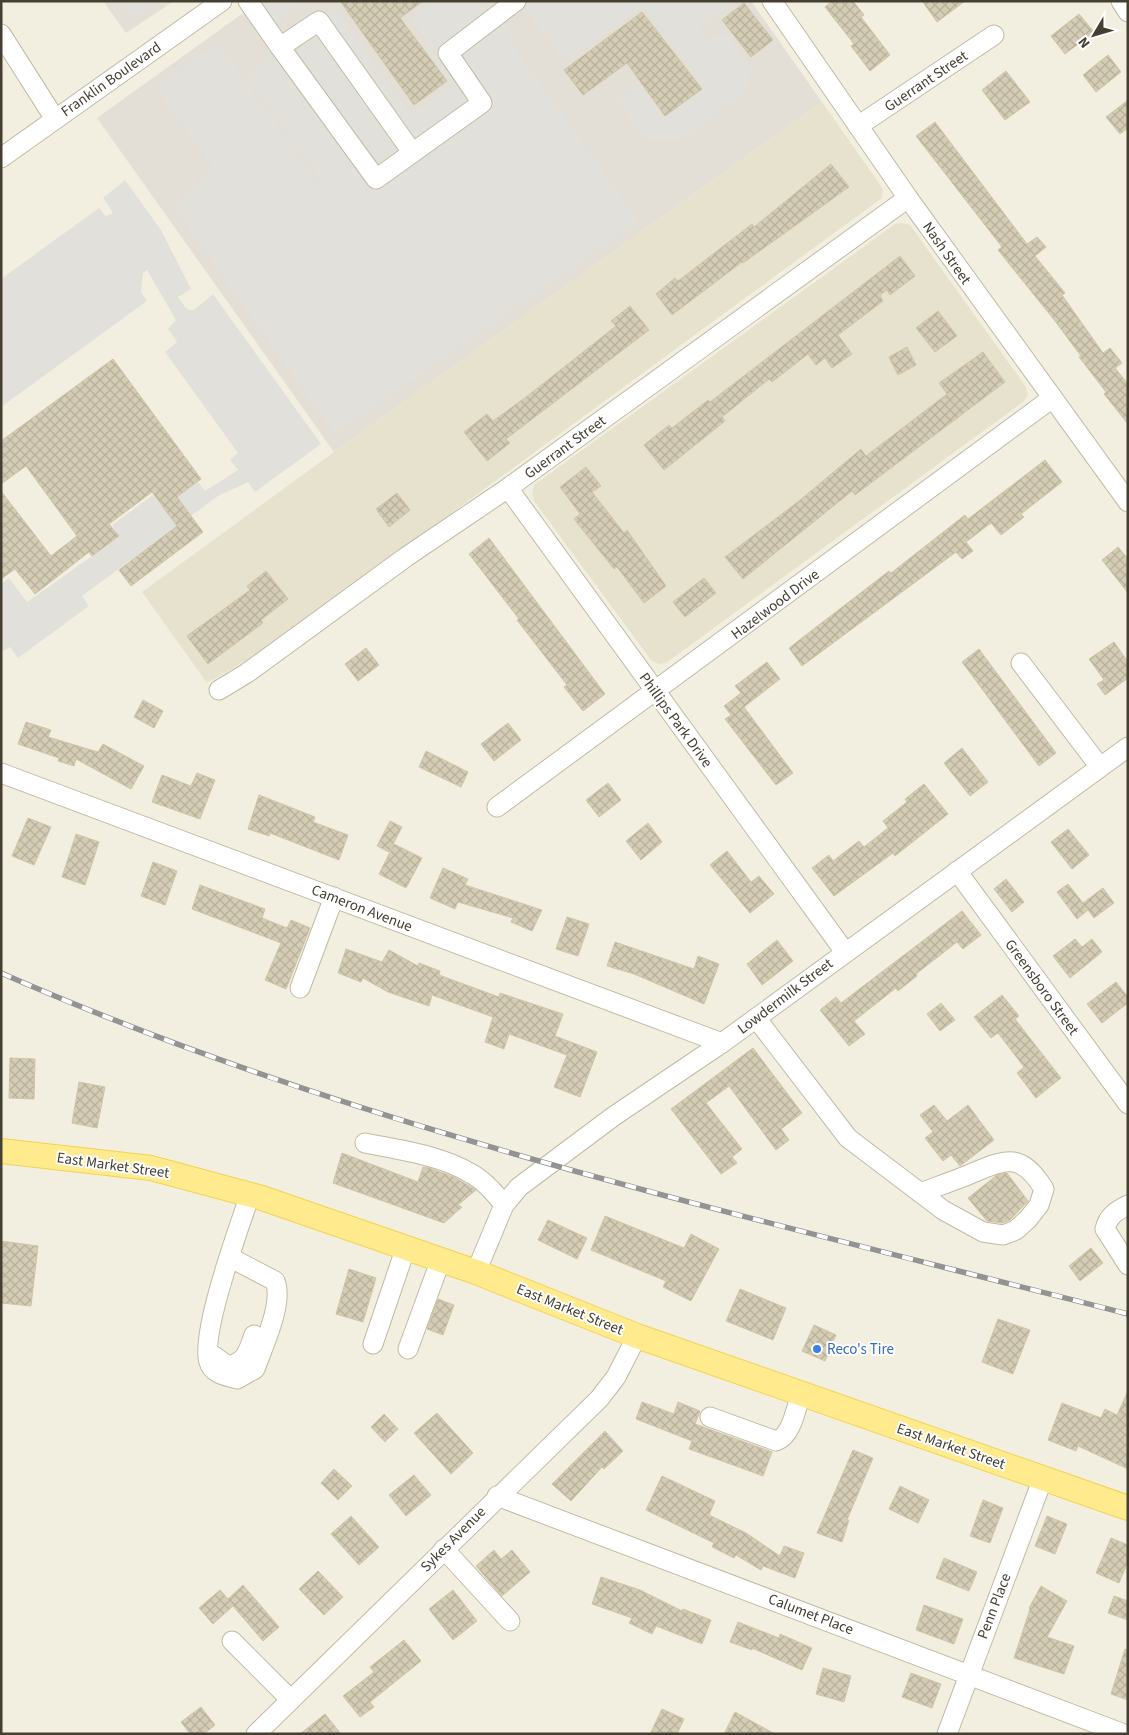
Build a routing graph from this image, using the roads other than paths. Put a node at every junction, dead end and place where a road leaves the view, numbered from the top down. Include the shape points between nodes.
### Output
1 (222, 1) edge
2 (248, 1) edge
3 (516, 1) edge
4 (772, 1) edge
5 (1121, 1) edge
6 (1128, 12) edge
7 (1, 34) edge
8 (994, 35) dead end
9 (280, 47) junction
10 (55, 119) junction
11 (858, 126) junction
12 (412, 152) junction
13 (1, 158) edge
14 (908, 198) junction
15 (1051, 399) junction
16 (508, 488) junction
17 (1128, 502) edge
18 (1021, 663) dead end
19 (218, 690) dead end
20 (655, 691) junction
21 (1128, 747) edge
22 (1100, 767) junction
23 (1, 773) edge
24 (497, 807) dead end
25 (957, 871) junction
26 (334, 897) junction
27 (845, 952) junction
28 (300, 988) dead end
29 (756, 1018) junction
30 (722, 1043) junction
31 (1128, 1104) edge
32 (365, 1143) dead end
33 (1, 1151) edge
34 (920, 1193) junction
35 (250, 1195) junction
36 (504, 1205) junction
37 (1128, 1205) edge
38 (406, 1247) junction
39 (229, 1257) junction
40 (441, 1260) junction
41 (1128, 1265) edge
42 (476, 1272) junction
43 (637, 1336) junction
44 (373, 1344) dead end
45 (408, 1349) dead end
46 (801, 1393) junction
47 (710, 1417) dead end
48 (1043, 1478) junction
49 (497, 1496) junction
50 (1128, 1508) edge
51 (444, 1549) junction
52 (510, 1621) dead end
53 (232, 1641) dead end
54 (968, 1673) junction
55 (291, 1700) junction
56 (256, 1734) edge
57 (947, 1734) edge
58 (1124, 1734) edge

1 - 10 street, Franklin Boulevard
2 - 9 street
3 - 12 street via 448,53 482,103
4 - 11 street, Nash Street
5 - 6 street
7 - 10 street
8 - 11 street, Guerrant Street
9 - 12 street via 319,21
9 - 12 street via 376,179
10 - 13 street, Franklin Boulevard
11 - 14 street, Nash Street
14 - 15 street, Nash Street
14 - 16 street, Guerrant Street
15 - 17 street, Nash Street
15 - 20 street, Hazelwood Drive
16 - 19 street, Guerrant Street
16 - 20 street, Phillips Park Drive
18 - 22 street
20 - 24 street, Hazelwood Drive
20 - 27 street, Phillips Park Drive
21 - 22 street, Lowdermilk Street
22 - 25 street, Lowdermilk Street
23 - 26 street, Cameron Avenue
25 - 27 street, Lowdermilk Street
25 - 31 street, Greensboro Street
26 - 28 street
26 - 30 street, Cameron Avenue
27 - 29 street, Lowdermilk Street
29 - 30 street, Lowdermilk Street
29 - 34 street via 848,1138
30 - 36 street, Lowdermilk Street via 614,1116 519,1187
32 - 36 street via 422,1154 470,1173 491,1189
33 - 35 main road, East Market Street via 151,1168
34 - 34 street via 982,1232 1003,1235 1016,1230 1028,1219 1039,1205 1044,1189 1034,1172 1016,1162 998,1161
35 - 38 main road, East Market Street
35 - 39 street
36 - 42 street, Lowdermilk Street
37 - 41 street via 1107,1220 1105,1229
38 - 40 main road, East Market Street
38 - 44 street
39 - 39 street via 206,1344 209,1364 220,1374 237,1379 255,1369 272,1320 277,1285
40 - 42 main road, East Market Street
40 - 45 street
42 - 43 main road, East Market Street
43 - 46 main road, East Market Street
43 - 49 street, Sykes Avenue via 616,1377 599,1399
46 - 47 street via 787,1434 776,1441
46 - 48 main road, East Market Street
48 - 50 main road, East Market Street
48 - 54 street, Penn Place
49 - 51 street, Sykes Avenue
49 - 54 street, Calumet Place
51 - 52 street
51 - 55 street, Sykes Avenue
53 - 55 street
54 - 57 street, Penn Place
54 - 58 street, Calumet Place
55 - 56 street, Sykes Avenue

